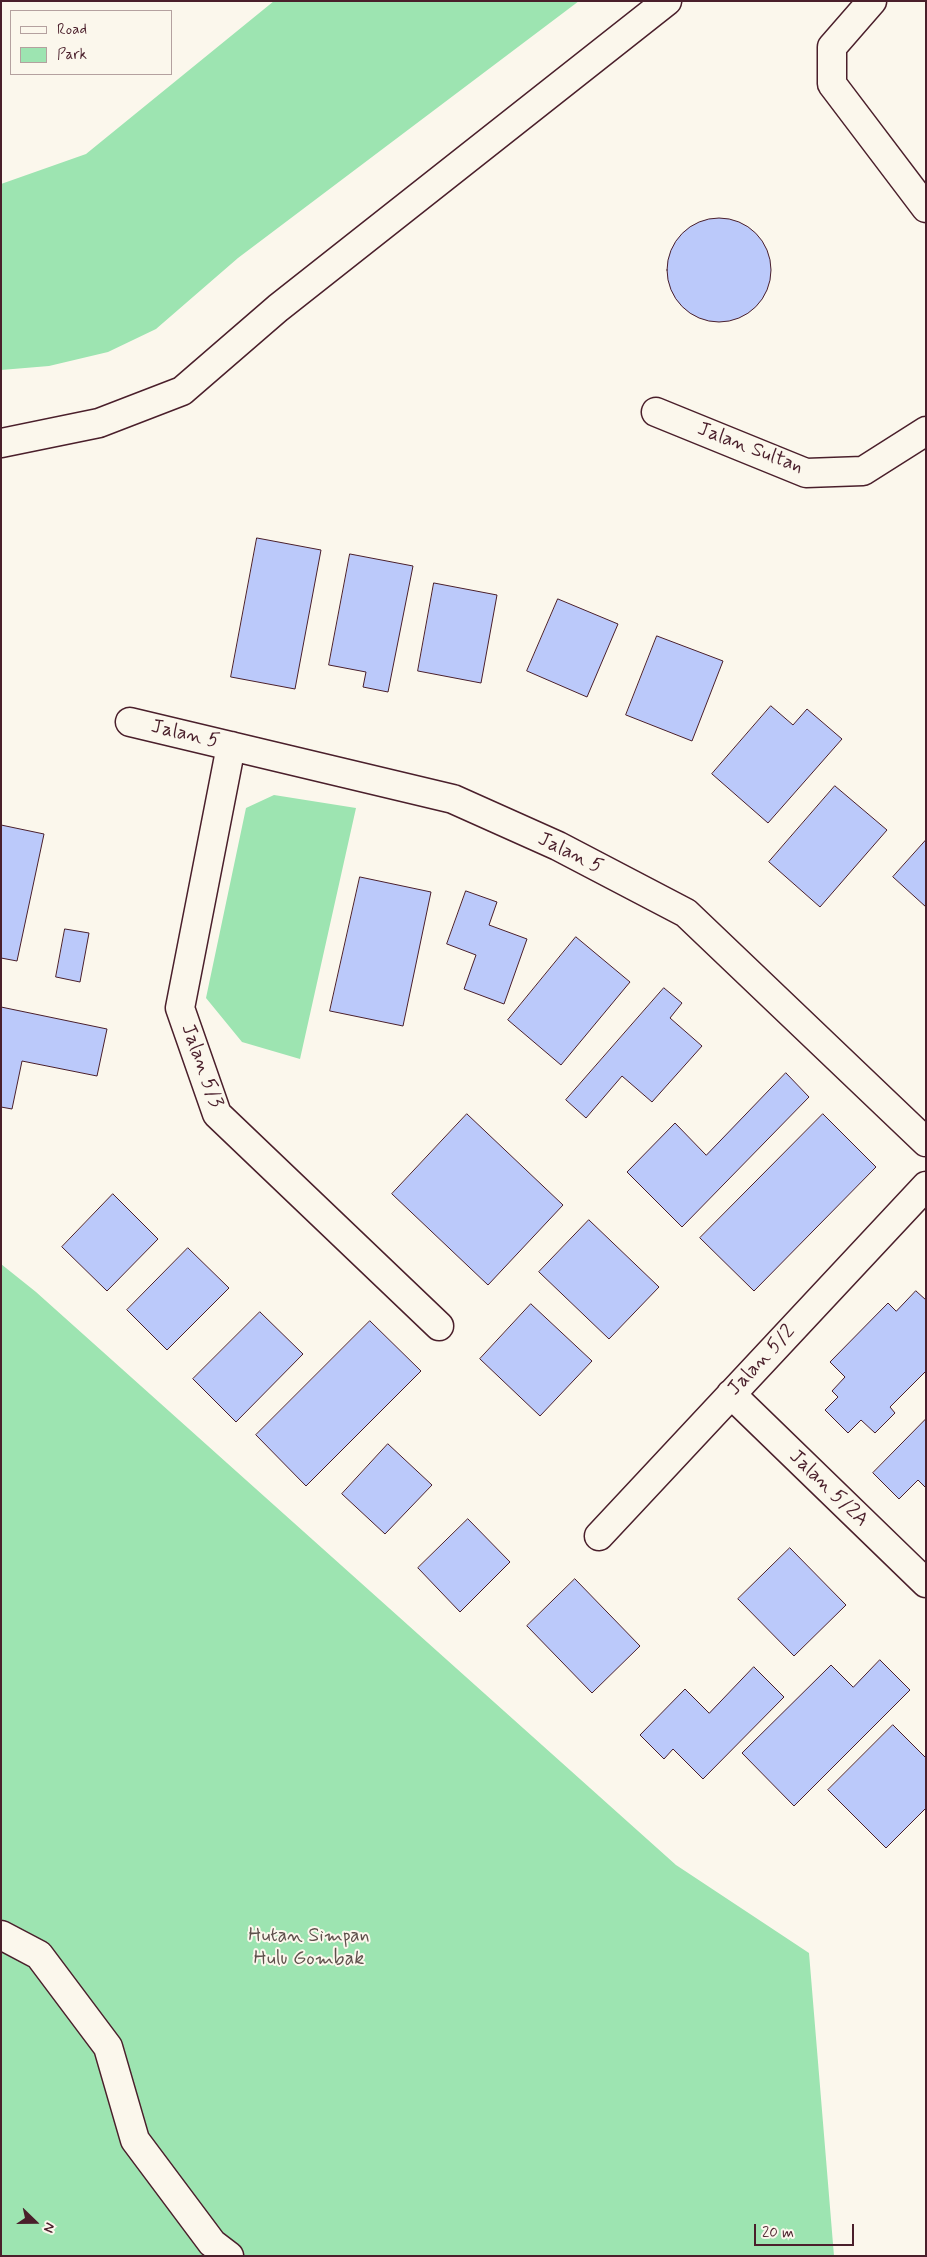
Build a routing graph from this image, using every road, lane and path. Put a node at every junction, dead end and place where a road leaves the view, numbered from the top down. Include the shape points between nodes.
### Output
1 (667, 1) edge
2 (872, 1) edge
3 (926, 208) edge
4 (656, 412) dead end
5 (926, 431) edge
6 (1, 444) edge
7 (130, 722) dead end
8 (231, 746) junction
9 (926, 1142) edge
10 (926, 1186) edge
11 (439, 1326) dead end
12 (731, 1394) junction
13 (599, 1536) dead end
14 (926, 1583) edge
15 (1, 1935) edge
16 (229, 2256) edge

1 - 6 street via 278,308 182,391 99,423
2 - 3 street via 832,47 832,84
4 - 5 street, Jalan Sultan via 806,473 863,471
7 - 8 street, Jalan 5
8 - 9 street, Jalan 5 via 454,799 558,846 686,913
8 - 11 street, Jalan 5/3 via 180,1008 217,1114
10 - 12 street, Jalan 5/2
12 - 13 street, Jalan 5/2
12 - 14 street, Jalan 5/2A
15 - 16 street via 38,1955 108,2047 136,2140 212,2243

